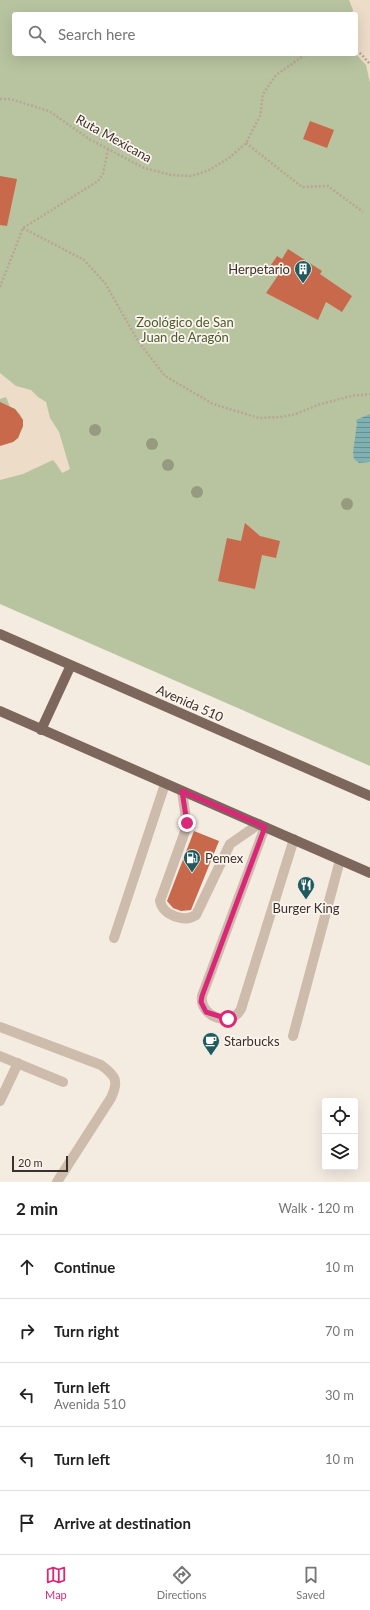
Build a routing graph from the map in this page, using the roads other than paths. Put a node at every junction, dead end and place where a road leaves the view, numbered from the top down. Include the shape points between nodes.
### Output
1 (0, 634) edge
2 (71, 665) junction
3 (0, 712) edge
4 (40, 730) junction
5 (165, 784) junction
6 (182, 791) junction
7 (370, 796) edge
8 (262, 826) junction
9 (294, 840) junction
10 (340, 860) junction
11 (370, 873) edge
12 (114, 938) dead end
13 (0, 1027) edge
14 (293, 1036) dead end
15 (0, 1056) edge
16 (18, 1063) junction
17 (64, 1082) dead end
18 (0, 1101) edge
19 (57, 1182) edge

1 - 2 main road, Avenida 510
2 - 4 main road
2 - 7 main road, Avenida 510
3 - 4 main road
4 - 5 main road
5 - 6 main road
5 - 12 street
6 - 8 main road
6 - 8 street via 187,826 160,901 169,914 186,919 196,915 230,844
8 - 9 main road
8 - 9 street via 202,996 203,1007 211,1014 228,1019 234,1018 241,1009
9 - 10 main road
10 - 11 main road
10 - 14 street
13 - 19 street via 101,1066 116,1080 111,1098
15 - 16 street
16 - 17 street
16 - 18 street

